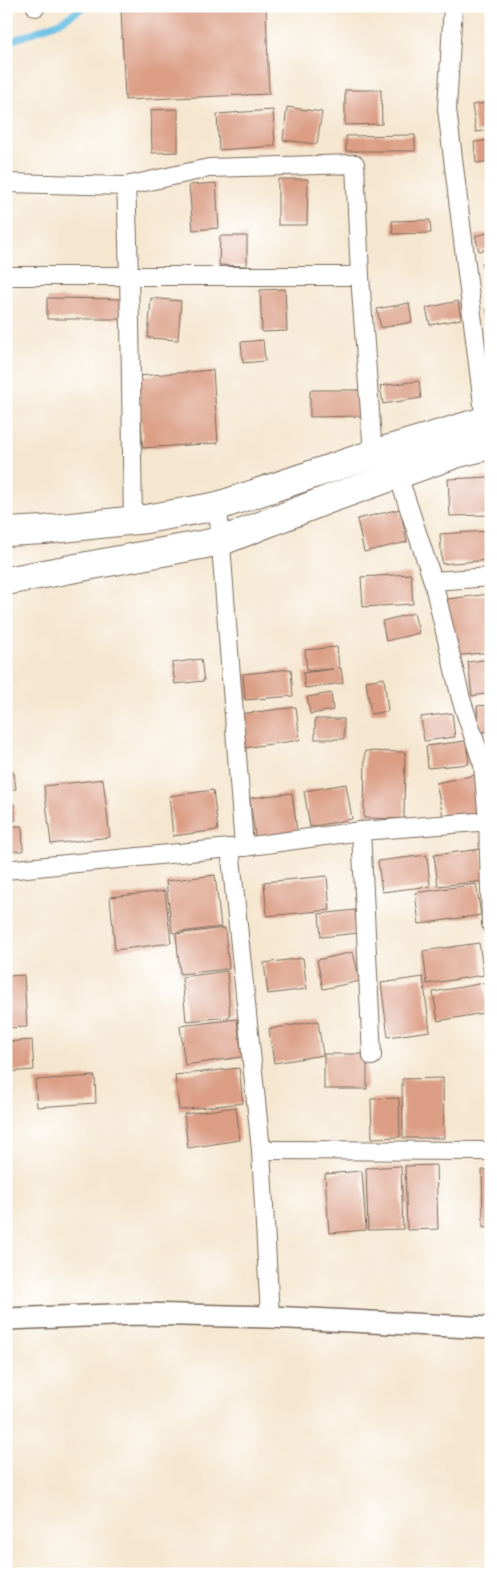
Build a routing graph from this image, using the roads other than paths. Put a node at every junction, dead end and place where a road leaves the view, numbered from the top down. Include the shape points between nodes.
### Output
1 (453, 6) edge
2 (6, 183) edge
3 (126, 186) junction
4 (6, 276) edge
5 (360, 276) junction
6 (130, 277) junction
7 (489, 428) edge
8 (374, 454) junction
9 (398, 475) junction
10 (218, 506) junction
11 (133, 521) junction
12 (6, 532) edge
13 (222, 541) junction
14 (491, 578) edge
15 (6, 581) edge
16 (433, 581) junction
17 (489, 821) edge
18 (360, 831) junction
19 (237, 847) junction
20 (6, 870) edge
21 (491, 924) edge
22 (372, 1056) dead end
23 (261, 1150) junction
24 (491, 1151) edge
25 (270, 1317) junction
26 (6, 1318) edge
27 (491, 1328) edge

1 - 7 street via 447,109
2 - 3 street
3 - 5 street via 209,168 355,164
3 - 6 street
4 - 6 street
5 - 6 street
5 - 8 street
6 - 11 street
7 - 8 main road
7 - 9 main road via 455,454
8 - 10 main road
9 - 13 main road
9 - 16 street
10 - 11 main road
10 - 13 street
11 - 12 main road
13 - 15 main road
13 - 19 street
14 - 16 street
16 - 17 street via 461,699 482,765
17 - 18 street
17 - 21 street
18 - 19 street
18 - 22 street
19 - 20 street
19 - 23 street
23 - 24 street
23 - 25 street
25 - 26 street via 138,1314
25 - 27 street

